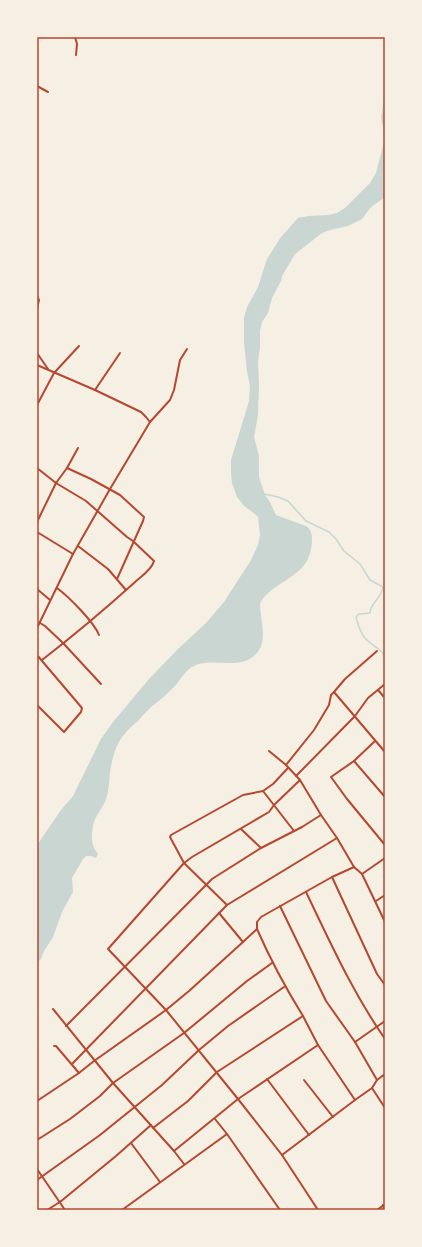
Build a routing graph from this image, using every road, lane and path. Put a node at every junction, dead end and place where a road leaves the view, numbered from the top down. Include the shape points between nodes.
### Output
1 (75, 37) edge
2 (76, 55) dead end
3 (37, 86) edge
4 (48, 92) dead end
5 (37, 296) edge
6 (37, 308) edge
7 (79, 346) dead end
8 (187, 349) dead end
9 (37, 353) edge
10 (120, 353) dead end
11 (37, 365) edge
12 (48, 370) junction
13 (54, 373) junction
14 (95, 390) junction
15 (37, 405) edge
16 (150, 422) junction
17 (78, 448) dead end
18 (37, 468) edge
19 (67, 468) junction
20 (56, 483) junction
21 (110, 489) junction
22 (98, 511) junction
23 (37, 522) edge
24 (37, 532) edge
25 (133, 541) junction
26 (78, 546) junction
27 (73, 554) junction
28 (117, 579) junction
29 (57, 588) junction
30 (37, 589) edge
31 (126, 590) junction
32 (50, 600) junction
33 (90, 621) junction
34 (40, 623) junction
35 (37, 628) edge
36 (99, 635) dead end
37 (64, 643) junction
38 (377, 651) dead end
39 (37, 655) edge
40 (42, 660) junction
41 (101, 684) dead end
42 (385, 684) edge
43 (378, 690) junction
44 (334, 692) junction
45 (385, 698) edge
46 (37, 705) edge
47 (355, 716) junction
48 (375, 742) junction
49 (269, 751) dead end
50 (385, 752) edge
51 (354, 761) junction
52 (286, 765) junction
53 (288, 768) junction
54 (296, 776) junction
55 (300, 780) junction
56 (263, 791) junction
57 (385, 797) edge
58 (274, 805) junction
59 (321, 815) junction
60 (241, 829) junction
61 (294, 831) junction
62 (337, 838) junction
63 (385, 845) edge
64 (261, 848) junction
65 (385, 858) edge
66 (184, 863) junction
67 (354, 867) junction
68 (362, 874) junction
69 (332, 877) junction
70 (206, 885) junction
71 (306, 892) junction
72 (385, 895) edge
73 (376, 902) junction
74 (227, 905) junction
75 (280, 906) junction
76 (219, 913) junction
77 (385, 922) edge
78 (257, 929) junction
79 (242, 942) junction
80 (272, 963) junction
81 (125, 968) junction
82 (385, 985) edge
83 (284, 986) junction
84 (146, 989) junction
85 (53, 1009) dead end
86 (166, 1010) junction
87 (303, 1016) junction
88 (385, 1021) edge
89 (66, 1026) junction
90 (377, 1027) junction
91 (184, 1033) junction
92 (385, 1039) edge
93 (355, 1042) junction
94 (318, 1045) junction
95 (54, 1046) dead end
96 (86, 1050) junction
97 (199, 1050) junction
98 (94, 1060) junction
99 (72, 1064) junction
100 (217, 1072) junction
101 (79, 1073) junction
102 (385, 1074) edge
103 (267, 1079) junction
104 (304, 1080) dead end
105 (377, 1080) junction
106 (113, 1083) junction
107 (372, 1088) junction
108 (238, 1099) junction
109 (355, 1100) junction
110 (37, 1101) edge
111 (134, 1107) junction
112 (385, 1108) edge
113 (333, 1117) junction
114 (214, 1119) junction
115 (151, 1125) junction
116 (153, 1128) junction
117 (227, 1134) junction
118 (309, 1135) junction
119 (37, 1140) edge
120 (131, 1143) junction
121 (174, 1151) junction
122 (282, 1155) junction
123 (184, 1164) junction
124 (37, 1169) edge
125 (42, 1176) junction
126 (37, 1180) edge
127 (160, 1182) junction
128 (60, 1202) junction
129 (384, 1205) edge
130 (46, 1210) edge
131 (65, 1210) edge
132 (122, 1210) edge
133 (280, 1210) edge
134 (318, 1210) edge
135 (377, 1210) edge
136 (384, 1210) edge

1 - 2 street
3 - 4 street
5 - 6 street
7 - 13 street
8 - 16 street via 180,360 170,400
9 - 12 street
10 - 14 street
11 - 12 street
12 - 13 street
13 - 14 street
13 - 15 street
14 - 16 street via 140,412
16 - 21 street
17 - 19 street
18 - 20 street
19 - 20 street
19 - 21 street
20 - 22 street via 86,500
20 - 23 street
21 - 22 street
21 - 25 street via 144,517
22 - 25 street
22 - 26 street
24 - 27 street
25 - 28 street
25 - 31 street via 154,561
26 - 27 street
26 - 28 street
27 - 29 street
28 - 31 street
29 - 32 street
29 - 33 street via 68,596
30 - 32 street
31 - 33 street
32 - 34 street
33 - 36 street
33 - 37 street
34 - 35 street
34 - 37 street
37 - 40 street
37 - 41 street
38 - 44 street via 345,678
39 - 40 street
40 - 46 street via 82,708 64,732
42 - 43 street
43 - 45 street
43 - 47 street via 368,698
44 - 47 street
44 - 52 street via 314,730
47 - 48 street
47 - 54 street
48 - 50 street
48 - 51 street
49 - 52 street
51 - 57 street
51 - 63 street via 331,777
52 - 53 street
53 - 54 street
53 - 56 street
54 - 55 street
55 - 58 street
55 - 59 street
56 - 58 street
56 - 66 street via 243,795 171,835
58 - 60 street via 269,812
58 - 61 street
59 - 61 street
59 - 62 street
60 - 64 street
60 - 66 street
61 - 64 street
62 - 67 street
62 - 74 street
64 - 70 street via 220,873
65 - 68 street
66 - 70 street
66 - 81 street via 108,949
67 - 68 street
67 - 69 street
68 - 73 street
69 - 71 street
69 - 82 street via 377,974
70 - 74 street
70 - 81 street
71 - 75 street
71 - 90 street via 346,975
72 - 73 street
73 - 77 street
74 - 76 street
75 - 78 street via 261,917 257,922
75 - 93 street via 326,1001
76 - 79 street
76 - 84 street
78 - 79 street
78 - 80 street
79 - 86 street
80 - 83 street
80 - 91 street
81 - 84 street
81 - 89 street
83 - 87 street
83 - 97 street
84 - 86 street
84 - 96 street
85 - 89 street
86 - 91 street
86 - 98 street
87 - 94 street
87 - 100 street
88 - 90 street
89 - 96 street
90 - 92 street
90 - 93 street
91 - 97 street
91 - 106 street
93 - 105 street
94 - 103 street
94 - 109 street
95 - 99 street
96 - 98 street
96 - 99 street
97 - 100 street
97 - 111 street
98 - 101 street
98 - 106 street
99 - 101 street
100 - 108 street
100 - 116 street via 188,1101
101 - 110 street
102 - 105 street
103 - 108 street
103 - 118 street
104 - 113 street
105 - 107 street
106 - 111 street
106 - 119 street via 70,1119
107 - 109 street
107 - 112 street
108 - 114 street
108 - 122 street
109 - 113 street
111 - 115 street
111 - 125 street
113 - 118 street
114 - 117 street
114 - 121 street
115 - 116 street
115 - 120 street
116 - 121 street
117 - 123 street
117 - 133 street
118 - 122 street
120 - 127 street
120 - 128 street
121 - 123 street
122 - 134 street
123 - 127 street
124 - 125 street
125 - 126 street
125 - 128 street
127 - 132 street
128 - 130 street
128 - 131 street
129 - 135 street
129 - 136 street

